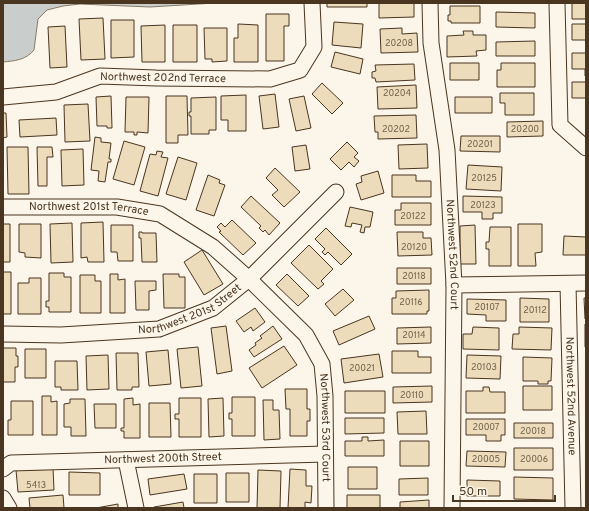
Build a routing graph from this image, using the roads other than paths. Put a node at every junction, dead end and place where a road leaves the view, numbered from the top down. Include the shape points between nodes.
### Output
1 (312, 3) edge
2 (430, 3) edge
3 (557, 3) edge
4 (3, 97) edge
5 (586, 148) edge
6 (336, 192) dead end
7 (3, 207) edge
8 (213, 247) joint
9 (250, 279) junction
10 (586, 283) edge
11 (568, 284) junction
12 (454, 285) junction
13 (3, 334) edge
14 (325, 454) junction
15 (126, 460) junction
16 (3, 470) edge
17 (3, 498) edge
18 (8, 508) edge
19 (136, 508) edge
20 (326, 508) edge
21 (452, 508) edge
22 (573, 508) edge

1 - 4 street, Northwest 202nd Terrace via 314,47 300,70 270,79 100,76 56,92
2 - 12 street, Northwest 52nd Court via 431,43 447,150
3 - 5 street via 560,125
6 - 9 street, Northwest 201st Street
7 - 8 street, Northwest 201st Terrace via 117,207 160,214
8 - 9 street, Northwest 53rd Court
9 - 13 street, Northwest 201st Street via 213,308 159,329 61,335
9 - 14 street, Northwest 53rd Court via 306,335 322,364
10 - 11 street
11 - 12 street
11 - 22 street, Northwest 52nd Avenue
12 - 21 street, Northwest 52nd Court
14 - 15 street, Northwest 200th Street
14 - 20 street, Northwest 53rd Court
15 - 16 street, Northwest 200th Street via 11,463
15 - 19 street
17 - 18 street

